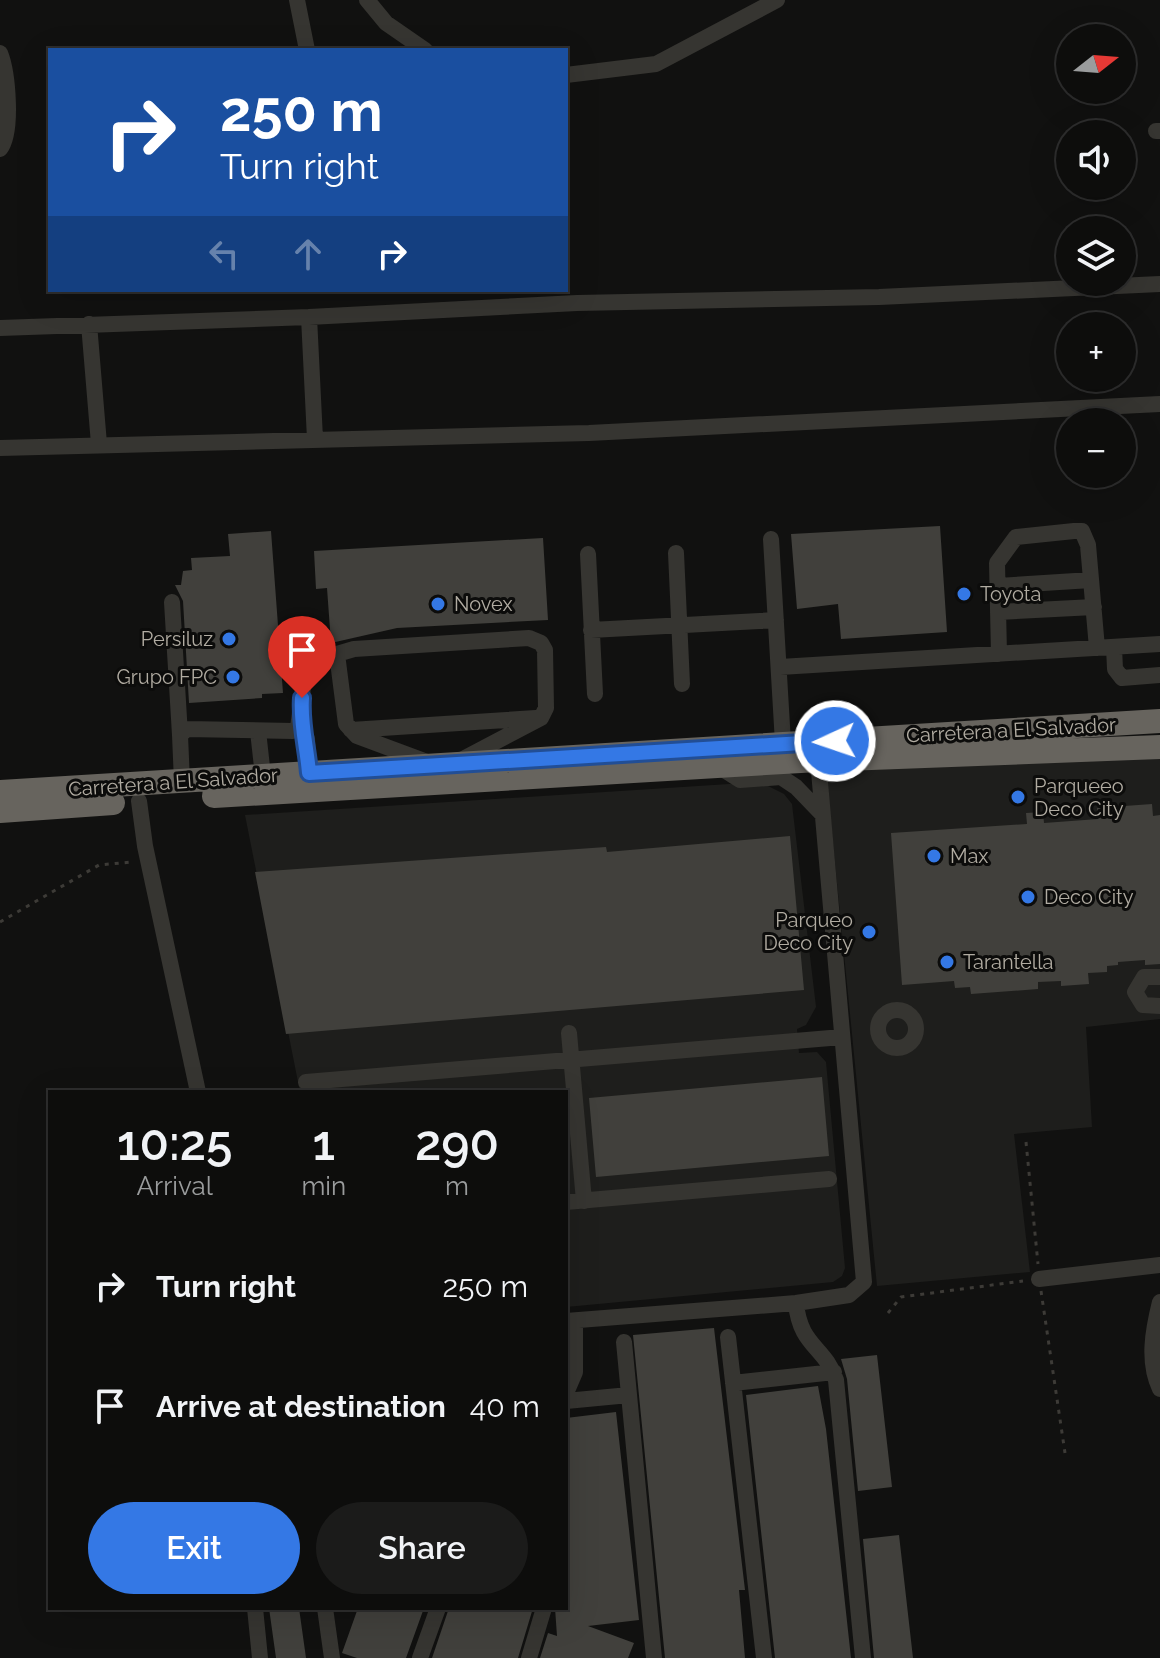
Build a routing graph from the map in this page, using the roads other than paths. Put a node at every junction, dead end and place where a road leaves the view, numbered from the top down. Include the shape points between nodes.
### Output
1 (297, 0) edge
2 (367, 0) edge
3 (777, 0) edge
4 (307, 48) edge
5 (422, 48) edge
6 (0, 53) edge
7 (568, 75) edge
8 (0, 149) edge
9 (1160, 284) edge
10 (555, 292) edge
11 (577, 303) junction
12 (309, 317) junction
13 (89, 324) junction
14 (0, 328) edge
15 (1160, 404) edge
16 (315, 439) junction
17 (99, 444) junction
18 (0, 448) edge
19 (771, 539) dead end
20 (676, 553) dead end
21 (588, 554) dead end
22 (1091, 580) junction
23 (998, 586) junction
24 (172, 602) dead end
25 (1094, 607) junction
26 (998, 612) junction
27 (776, 620) junction
28 (681, 625) junction
29 (591, 630) junction
30 (1160, 644) edge
31 (1114, 647) junction
32 (1097, 648) junction
33 (999, 654) junction
34 (780, 667) junction
35 (305, 673) dead end
36 (1160, 675) edge
37 (682, 684) dead end
38 (595, 694) dead end
39 (541, 718) junction
40 (1160, 721) edge
41 (300, 723) junction
42 (351, 730) junction
43 (258, 731) junction
44 (180, 735) junction
45 (783, 743) junction
46 (1160, 747) edge
47 (818, 760) junction
48 (445, 764) junction
49 (717, 766) junction
50 (309, 773) junction
51 (263, 776) junction
52 (182, 782) junction
53 (0, 792) edge
54 (139, 801) junction
55 (0, 811) edge
56 (822, 814) junction
57 (1160, 977) edge
58 (1160, 1006) edge
59 (569, 1033) dead end
60 (842, 1037) junction
61 (572, 1059) junction
62 (306, 1082) dead end
63 (198, 1090) edge
64 (829, 1179) dead end
65 (584, 1201) junction
66 (568, 1202) edge
67 (1160, 1265) edge
68 (1039, 1279) road end
69 (1160, 1302) edge
70 (796, 1303) junction
71 (570, 1321) edge
72 (728, 1337) dead end
73 (624, 1342) dead end
74 (834, 1372) junction
75 (733, 1383) junction
76 (568, 1388) edge
77 (1160, 1389) edge
78 (629, 1395) junction
79 (568, 1401) edge
80 (255, 1610) edge
81 (325, 1610) edge
82 (437, 1610) edge
83 (543, 1610) edge
84 (652, 1640) junction
85 (260, 1658) edge
86 (332, 1658) edge
87 (420, 1658) edge
88 (529, 1658) edge
89 (644, 1658) edge
90 (654, 1658) edge
91 (764, 1658) edge
92 (863, 1658) edge

1 - 4 street
2 - 5 street via 386,23
3 - 7 street via 656,64
6 - 8 street via 8,131
9 - 11 street
10 - 11 street
11 - 12 street
12 - 13 street
12 - 16 street
13 - 14 street
13 - 17 street
15 - 16 street via 589,433
16 - 17 street
17 - 18 street
19 - 27 street
20 - 28 street
21 - 29 street
22 - 23 street
22 - 23 street via 1086,536 1074,531 1016,537 998,560
22 - 25 street
23 - 26 street
24 - 44 street
25 - 26 street
25 - 32 street
26 - 33 street
27 - 28 street
27 - 34 street
28 - 29 street
28 - 37 street
29 - 38 street
30 - 31 street
31 - 32 street
31 - 36 street via 1115,669 1122,678
32 - 33 street
33 - 34 street
34 - 45 street
35 - 41 street
39 - 42 street
39 - 42 street via 546,708 545,650 536,640 365,648 343,650 336,659 342,710
39 - 48 street
40 - 45 highway, Carretera a El Salvador
41 - 43 street via 293,731
41 - 50 street via 307,739
42 - 48 street
43 - 44 street via 187,729
43 - 51 street
44 - 52 street
45 - 48 highway, Carretera a El Salvador
46 - 47 highway, Carretera a El Salvador
47 - 49 highway, Carretera a El Salvador
47 - 56 street
48 - 50 highway, Carretera a El Salvador
49 - 54 highway, Carretera a El Salvador
49 - 56 street via 740,780 781,777
50 - 51 highway, Carretera a El Salvador
51 - 52 highway, Carretera a El Salvador
52 - 53 highway, Carretera a El Salvador
54 - 55 highway, Carretera a El Salvador
54 - 63 street
56 - 60 street
57 - 58 street via 1144,977 1135,992 1143,1005
59 - 61 street
60 - 61 street
60 - 70 street via 864,1282 849,1295
61 - 62 street
61 - 65 street
64 - 65 street
65 - 66 street
67 - 68 street
69 - 77 street via 1153,1348
70 - 71 street
70 - 74 street via 798,1328
71 - 76 street via 575,1372
72 - 75 street
73 - 78 street
74 - 75 street
74 - 92 street
75 - 91 street
78 - 79 street
78 - 84 street
80 - 85 street
81 - 86 street
82 - 87 street
83 - 88 street
84 - 89 street
84 - 90 street

